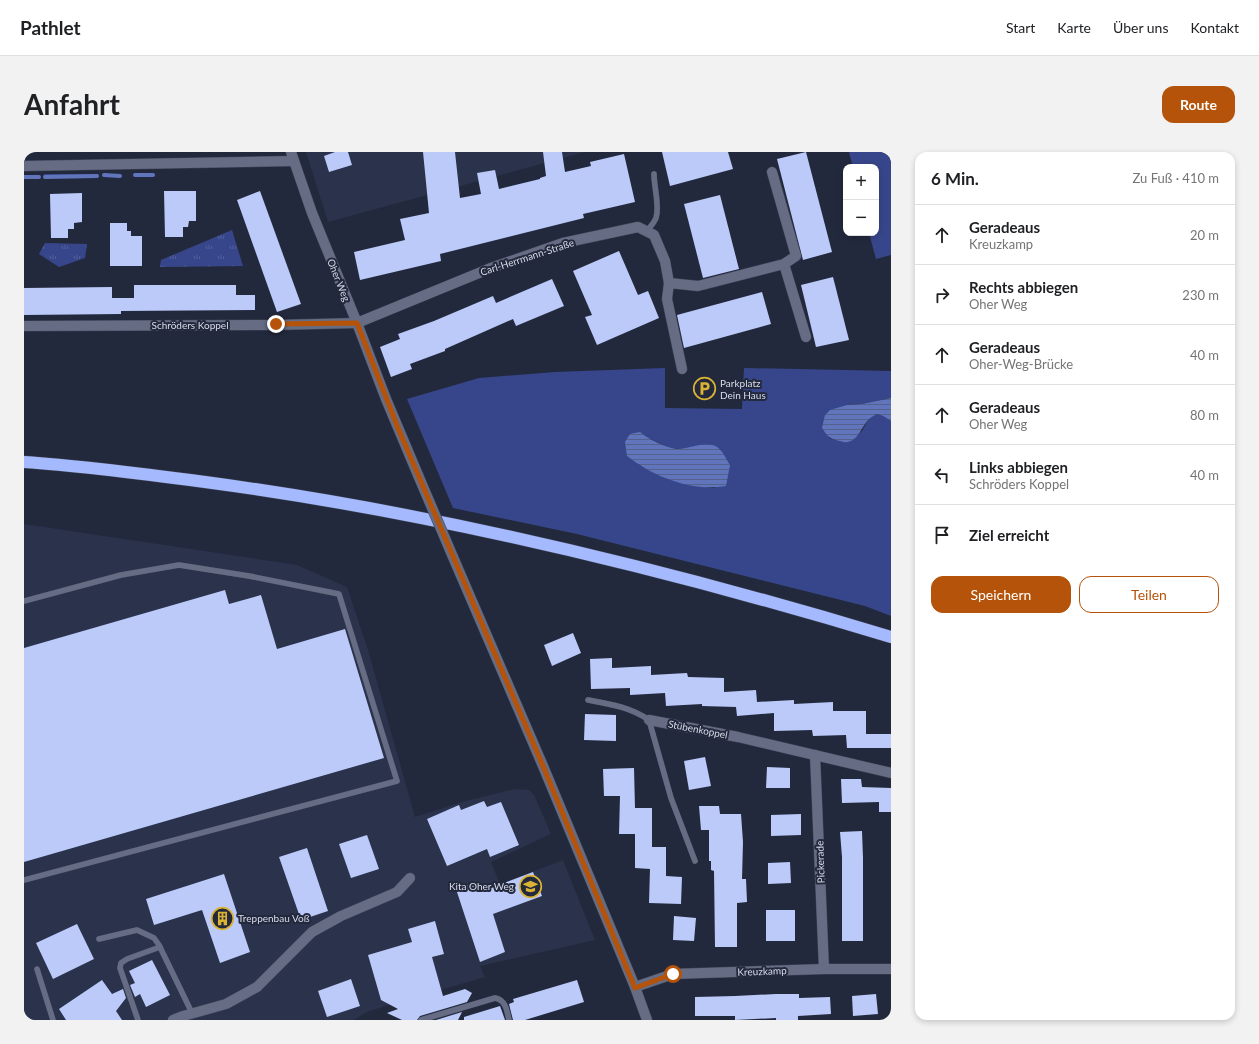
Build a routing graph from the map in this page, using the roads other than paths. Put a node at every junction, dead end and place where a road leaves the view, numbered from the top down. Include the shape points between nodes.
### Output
1 (293, 157) edge
2 (24, 166) edge
3 (772, 172) dead end
4 (654, 174) dead end
5 (647, 231) junction
6 (784, 264) junction
7 (669, 283) junction
8 (357, 323) junction
9 (24, 326) edge
10 (806, 337) dead end
11 (682, 369) dead end
12 (24, 462) edge
13 (24, 601) edge
14 (891, 637) edge
15 (588, 700) dead end
16 (649, 720) junction
17 (815, 754) junction
18 (891, 772) edge
19 (695, 861) dead end
20 (410, 878) dead end
21 (24, 880) edge
22 (99, 939) dead end
23 (160, 947) junction
24 (37, 969) dead end
25 (824, 969) junction
26 (891, 969) edge
27 (635, 988) junction
28 (192, 1013) junction
29 (177, 1019) edge
30 (53, 1020) edge
31 (138, 1020) edge
32 (421, 1020) edge
33 (509, 1020) edge
34 (647, 1020) edge

1 - 2 street
1 - 8 street, Oher Weg via 312,213
3 - 6 street via 796,256
4 - 5 lane via 658,206 655,219
5 - 7 street via 654,235 665,261
5 - 8 street, Carl-Herrmann-Straße via 638,227 563,244 491,268
6 - 7 street via 698,286
6 - 10 street
7 - 11 street via 667,299
8 - 9 street, Schröders Koppel
8 - 27 street, Oher Weg, bridge via 452,557 543,766
12 - 14 highway via 78,466 242,487 381,510 588,554 712,585
13 - 21 lane via 121,575 179,565 339,594 397,781
15 - 16 lane via 638,712
16 - 17 street, Stübenkoppel
16 - 19 lane via 671,798
17 - 18 street, Stübenkoppel
17 - 25 street, Pickerade
20 - 28 street via 397,892 341,916 312,932 257,987 226,1004
22 - 23 lane via 137,930 154,938
23 - 28 lane
23 - 31 lane via 121,963 120,968
24 - 30 lane
25 - 26 street, Kreuzkamp
25 - 27 street, Kreuzkamp via 673,974
27 - 34 street
28 - 29 street
32 - 33 lane via 495,998 504,1003

